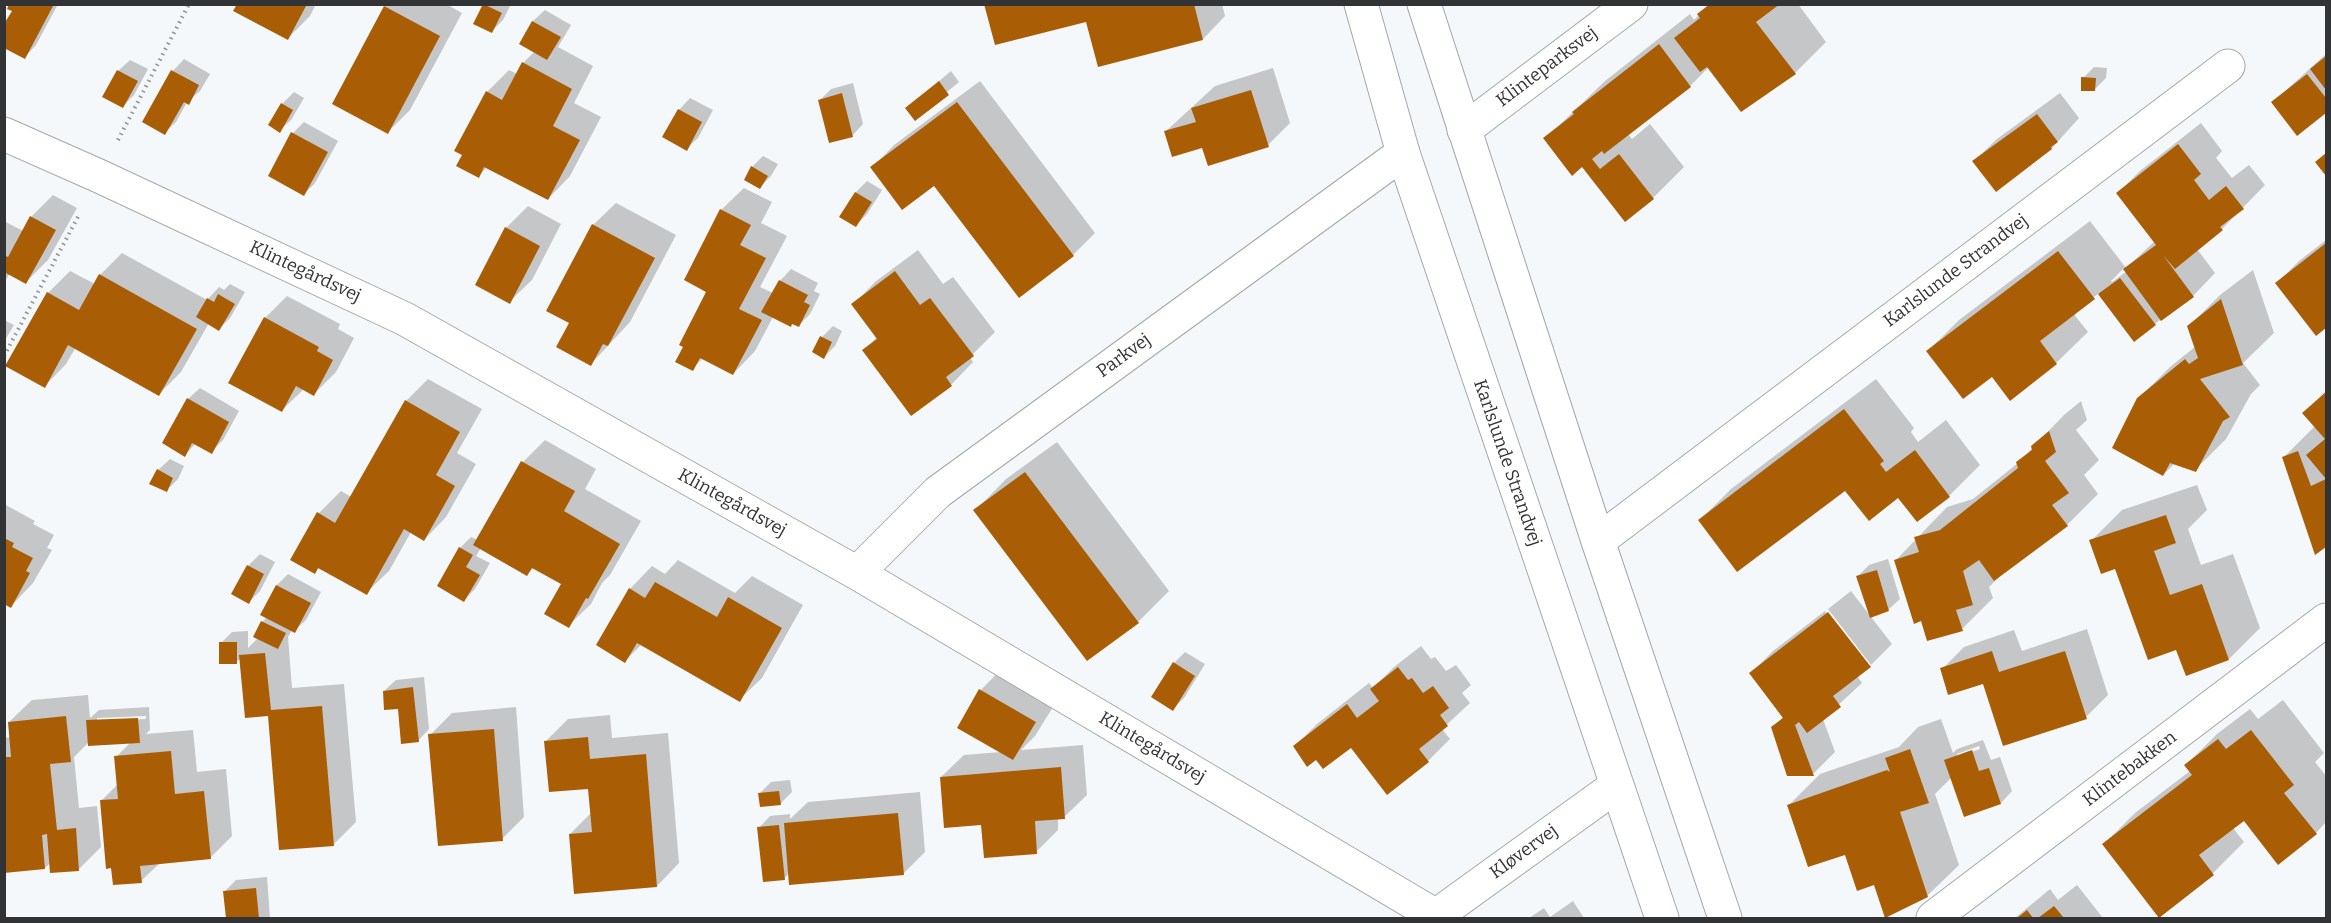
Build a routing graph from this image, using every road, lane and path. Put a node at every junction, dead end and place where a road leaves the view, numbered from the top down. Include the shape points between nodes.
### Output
1 (1361, 4) edge
2 (1424, 4) edge
3 (1631, 4) edge
4 (2228, 66) dead end
5 (1464, 130) junction
6 (4, 134) edge
7 (1403, 153) junction
8 (1598, 541) junction
9 (857, 573) junction
10 (2326, 620) edge
11 (1616, 786) junction
12 (1434, 917) edge
13 (1662, 918) edge
14 (1725, 918) edge
15 (1933, 918) edge

1 - 7 street, Karlslunde Strandvej
2 - 5 street
3 - 5 street, Klinteparksvej
4 - 8 street, Karlslunde Strandvej
5 - 8 street
6 - 9 street, Klintegårdsvej via 405,319
7 - 9 street, Parkvej via 938,492
7 - 11 street, Karlslunde Strandvej
8 - 14 street
9 - 12 street, Klintegårdsvej
10 - 15 street, Klintebakken
11 - 12 street, Kløvervej
11 - 13 street, Karlslunde Strandvej

